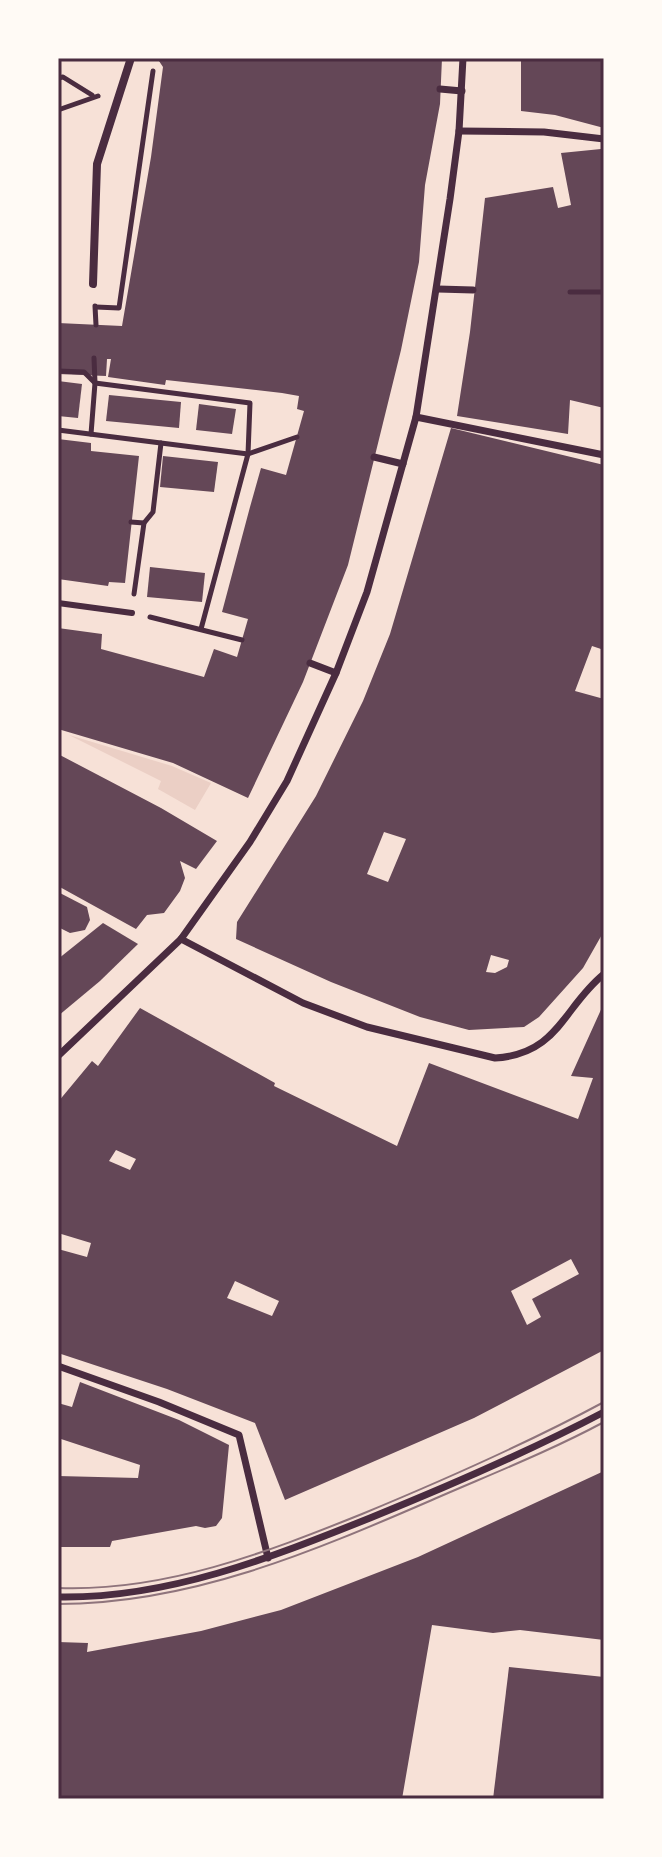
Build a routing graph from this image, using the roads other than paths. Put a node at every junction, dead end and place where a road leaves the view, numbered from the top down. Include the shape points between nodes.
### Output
1 (131, 58) edge
2 (463, 58) edge
3 (440, 89) dead end
4 (462, 91) junction
5 (459, 131) junction
6 (604, 139) edge
7 (93, 284) dead end
8 (438, 289) junction
9 (473, 290) dead end
10 (416, 417) junction
11 (604, 455) edge
12 (374, 457) dead end
13 (403, 464) junction
14 (58, 603) edge
15 (132, 613) road end
16 (310, 663) dead end
17 (336, 673) junction
18 (181, 939) junction
19 (601, 976) edge
20 (62, 1044) edge
21 (58, 1056) edge
22 (58, 1366) edge
23 (604, 1412) edge
24 (268, 1558) junction
25 (58, 1597) edge

1 - 7 street via 97,164
2 - 4 street
3 - 4 street
4 - 5 street
5 - 6 street
5 - 8 street
8 - 9 street
8 - 10 street
10 - 11 street
10 - 13 street
12 - 13 street
13 - 17 street via 367,592
14 - 15 lane
16 - 17 street
17 - 18 street via 287,781
18 - 19 street via 303,1003 354,1022 495,1058 535,1049
18 - 20 street via 118,1001
20 - 21 street
22 - 24 street via 239,1435
23 - 24 street via 457,1481
24 - 25 street via 148,1590

